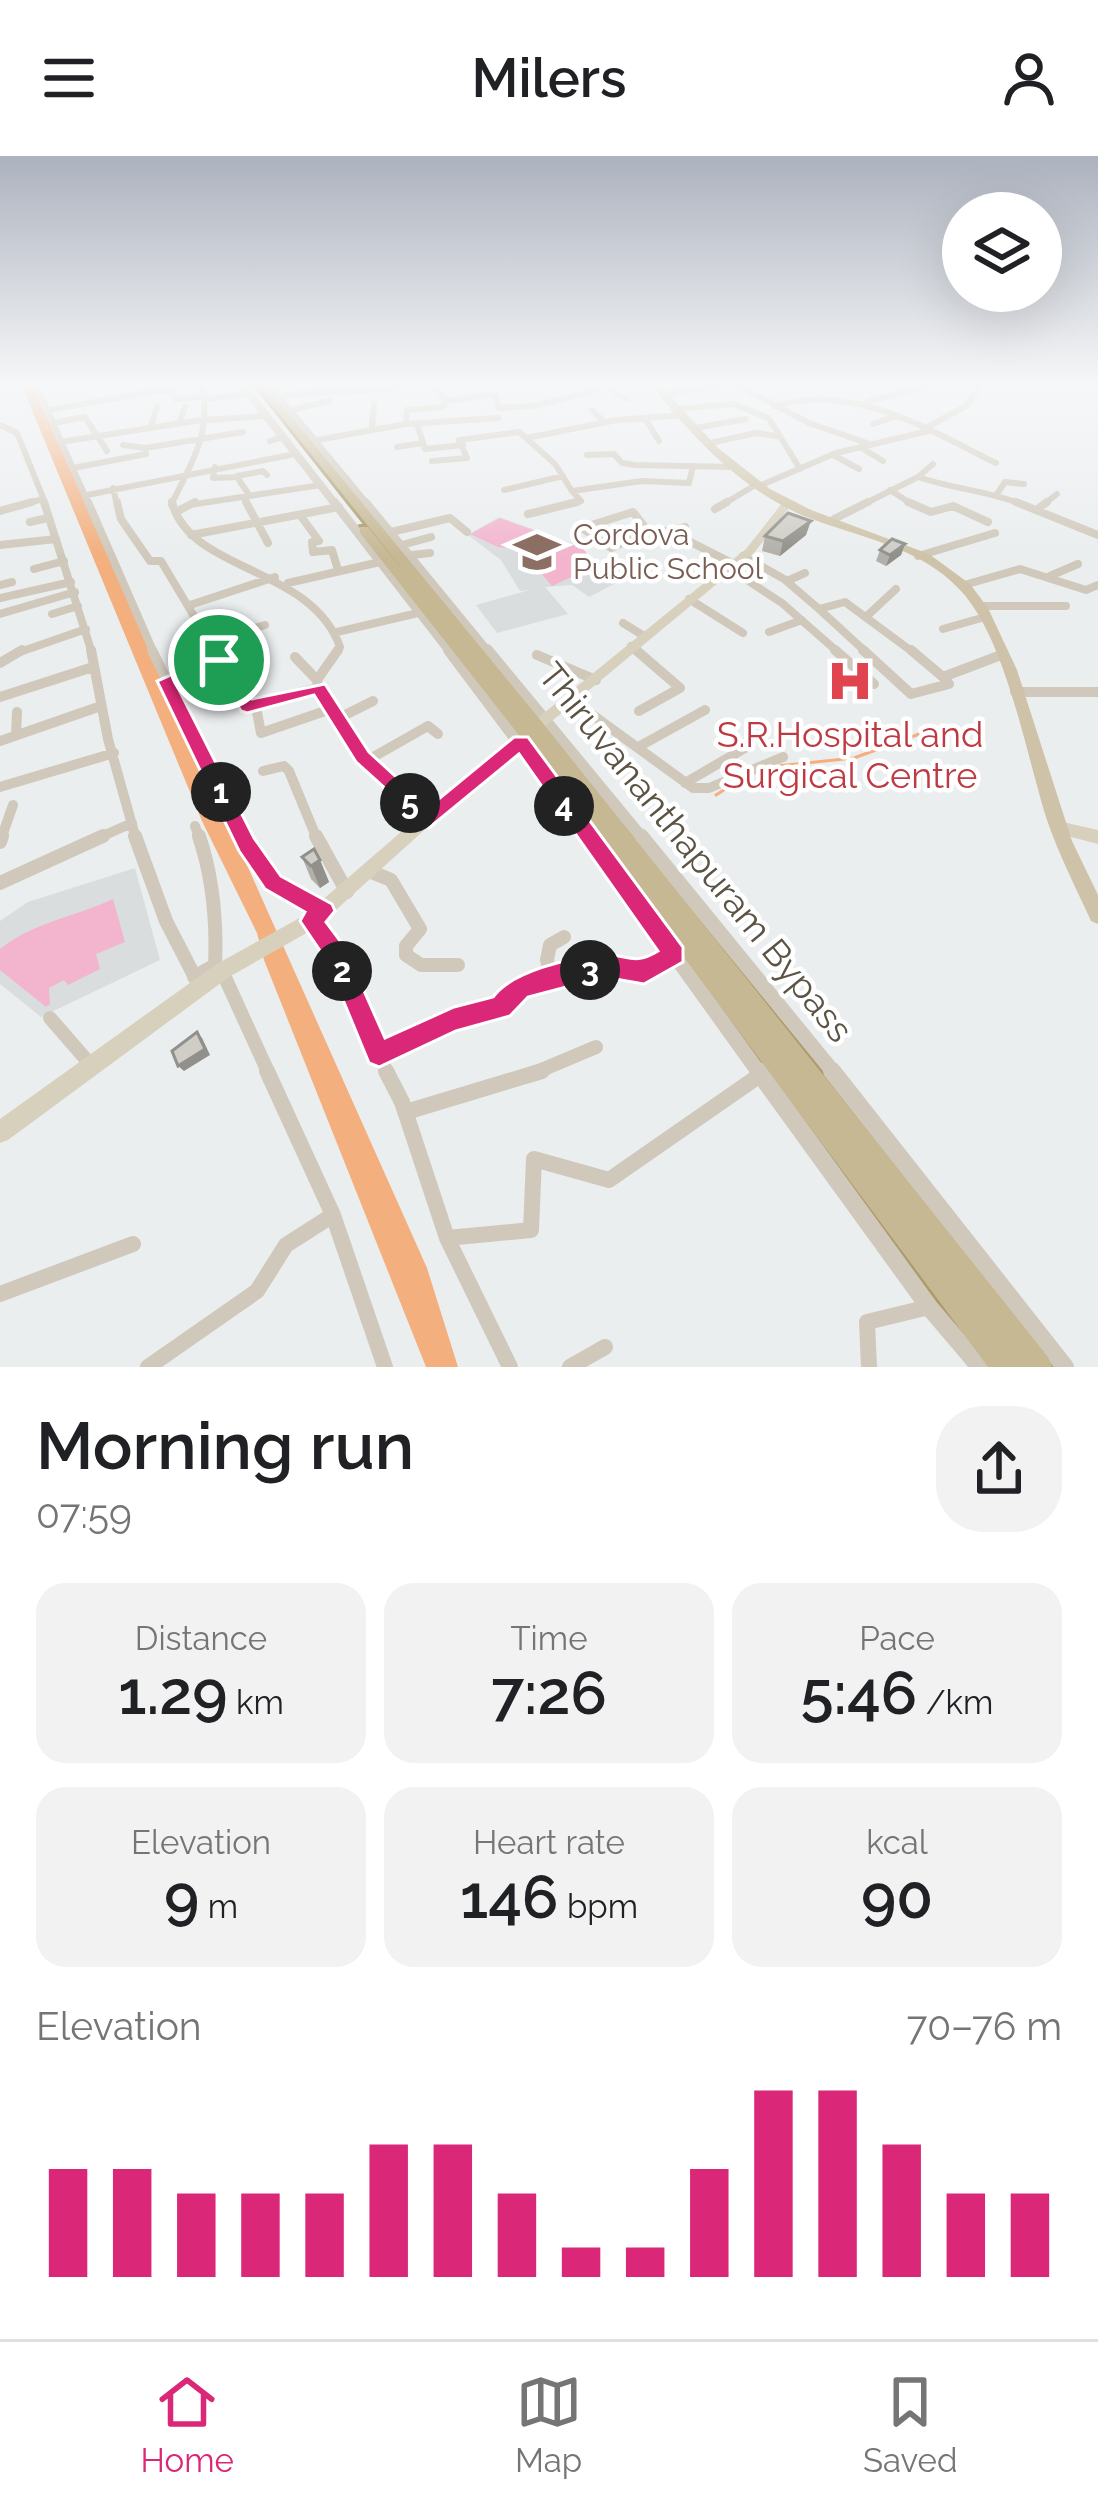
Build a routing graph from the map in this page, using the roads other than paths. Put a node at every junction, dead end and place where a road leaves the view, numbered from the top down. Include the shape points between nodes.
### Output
1 (60, 442) edge
2 (21, 443) edge
3 (101, 443) edge
4 (174, 443) edge
5 (202, 443) edge
6 (281, 443) edge
7 (301, 443) edge
8 (313, 443) edge
9 (423, 443) joint
10 (461, 443) edge
11 (530, 443) edge
12 (710, 443) edge
13 (782, 443) edge
14 (865, 443) edge
15 (879, 443) edge
16 (953, 443) edge
17 (123, 445) dead end
18 (871, 445) junction
19 (463, 446) junction
20 (398, 447) dead end
21 (860, 447) junction
22 (145, 448) junction
23 (107, 452) dead end
24 (296, 454) junction
25 (833, 454) junction
26 (586, 455) dead end
27 (432, 461) dead end
28 (883, 461) dead end
29 (996, 463) dead end
30 (932, 464) dead end
31 (693, 466) junction
32 (733, 466) junction
33 (73, 467) junction
34 (215, 467) junction
35 (800, 469) junction
36 (859, 469) dead end
37 (191, 471) junction
38 (608, 473) dead end
39 (267, 475) dead end
40 (234, 476) junction
41 (563, 476) junction
42 (918, 477) junction
43 (618, 484) junction
44 (1024, 484) dead end
45 (321, 485) junction
46 (758, 485) junction
47 (112, 488) junction
48 (504, 490) dead end
49 (572, 490) junction
50 (890, 490) junction
51 (997, 494) junction
52 (1057, 494) dead end
53 (87, 495) junction
54 (247, 496) junction
55 (44, 499) junction
56 (787, 504) junction
57 (338, 507) junction
58 (716, 508) dead end
59 (1037, 509) junction
60 (0, 511) edge
61 (176, 512) junction
62 (528, 514) dead end
63 (300, 515) junction
64 (48, 518) junction
65 (834, 519) junction
66 (30, 522) dead end
67 (256, 522) junction
68 (988, 522) dead end
69 (685, 527) dead end
70 (648, 531) junction
71 (669, 531) junction
72 (467, 532) dead end
73 (995, 533) dead end
74 (191, 535) junction
75 (1098, 535) edge
76 (431, 537) dead end
77 (56, 538) junction
78 (268, 544) dead end
79 (402, 544) junction
80 (0, 545) edge
81 (430, 553) dead end
82 (918, 556) junction
83 (64, 561) junction
84 (380, 562) junction
85 (734, 562) junction
86 (1078, 564) dead end
87 (34, 569) dead end
88 (338, 570) junction
89 (805, 573) dead end
90 (275, 577) junction
91 (1047, 578) junction
92 (787, 581) junction
93 (12, 582) dead end
94 (288, 583) junction
95 (0, 585) edge
96 (964, 585) junction
97 (1098, 585) edge
98 (73, 587) junction
99 (896, 590) dead end
100 (0, 598) edge
101 (689, 599) junction
102 (190, 605) junction
103 (78, 606) junction
104 (1066, 606) dead end
105 (819, 609) junction
106 (982, 612) junction
107 (418, 613) junction
108 (0, 614) edge
109 (52, 614) dead end
110 (868, 615) junction
111 (802, 620) junction
112 (623, 622) dead end
113 (265, 625) dead end
114 (86, 629) junction
115 (943, 629) dead end
116 (338, 632) junction
117 (769, 632) dead end
118 (743, 633) dead end
119 (644, 636) junction
120 (208, 641) junction
121 (632, 646) junction
122 (1001, 655) junction
123 (536, 656) dead end
124 (295, 657) dead end
125 (219, 660) junction
126 (0, 663) edge
127 (93, 667) junction
128 (943, 677) junction
129 (596, 680) junction
130 (166, 681) junction
131 (318, 684) junction
132 (874, 684) dead end
133 (1015, 692) junction
134 (1098, 692) edge
135 (0, 697) edge
136 (572, 700) junction
137 (373, 701) dead end
138 (100, 706) junction
139 (256, 707) junction
140 (705, 710) dead end
141 (639, 711) dead end
142 (17, 712) dead end
143 (334, 714) junction
144 (532, 730) junction
145 (438, 734) dead end
146 (16, 735) junction
147 (0, 740) edge
148 (640, 746) junction
149 (746, 748) dead end
150 (114, 753) junction
151 (783, 757) dead end
152 (366, 760) junction
153 (263, 771) dead end
154 (685, 783) junction
155 (0, 788) edge
156 (13, 806) dead end
157 (429, 820) junction
158 (132, 824) junction
159 (195, 826) dead end
160 (1058, 827) junction
161 (1098, 837) edge
162 (0, 842) edge
163 (369, 871) junction
164 (0, 883) edge
165 (346, 892) junction
166 (1098, 915) edge
167 (311, 920) junction
168 (564, 938) dead end
169 (674, 955) junction
170 (458, 965) dead end
171 (222, 971) junction
172 (552, 980) junction
173 (197, 982) junction
174 (50, 1018) dead end
175 (596, 1047) dead end
176 (379, 1054) junction
177 (90, 1064) junction
178 (763, 1072) junction
179 (406, 1112) junction
180 (0, 1132) edge
181 (332, 1215) junction
182 (447, 1238) junction
183 (133, 1244) dead end
184 (0, 1294) edge
185 (929, 1307) junction
186 (605, 1346) dead end
187 (148, 1367) edge
188 (385, 1367) edge
189 (510, 1367) edge
190 (570, 1367) edge
191 (868, 1367) edge
192 (980, 1367) edge
193 (1006, 1367) edge
194 (1038, 1367) edge
195 (1065, 1367) edge

1 - 33 street
2 - 55 street
3 - 23 street
4 - 22 street
5 - 37 street
6 - 24 street, Thiruvananthapuram Bypass
7 - 144 highway, Thiruvananthapuram Bypass
8 - 79 street, Thiruvananthapuram Bypass
9 - 19 street
9 - 20 street
10 - 19 street
11 - 41 street
12 - 32 main road
13 - 35 street
14 - 18 street
15 - 18 street
16 - 29 street
17 - 22 street
18 - 21 street
19 - 27 street via 467,458
21 - 25 street
21 - 28 street
22 - 33 street via 146,454
24 - 34 street
24 - 45 street, Thiruvananthapuram Bypass
25 - 35 street
25 - 36 street
26 - 31 street
30 - 42 street
31 - 32 street
31 - 43 street via 688,483
32 - 46 main road
33 - 53 street
34 - 37 street
34 - 40 street via 213,478
35 - 46 street
37 - 47 street
37 - 61 street via 172,501
38 - 43 street
39 - 40 street
40 - 54 street
41 - 48 street
41 - 49 street
42 - 50 street
42 - 51 street
43 - 49 street
44 - 51 street via 1005,482
45 - 54 street
45 - 57 street, Thiruvananthapuram Bypass
46 - 56 main road
46 - 58 street
47 - 53 street
47 - 102 street via 132,541 161,562
49 - 62 street via 581,501
50 - 65 street
50 - 68 street via 917,508 953,506
51 - 59 street
52 - 59 street
53 - 130 street
54 - 61 street via 199,500
54 - 67 street
55 - 60 street
55 - 64 street
56 - 65 main road
56 - 85 main road
57 - 63 street
57 - 84 street, Thiruvananthapuram Bypass
59 - 75 street
61 - 74 street
63 - 67 street
63 - 88 street via 319,541 313,552 332,550
64 - 66 street
64 - 77 street
65 - 82 main road
67 - 74 street
67 - 78 street
69 - 71 street
70 - 70 street via 611,548 582,528 633,512
70 - 71 street
71 - 85 street
72 - 79 street via 450,518
73 - 82 street
74 - 90 street
76 - 79 street
77 - 80 street
77 - 83 street
79 - 81 street
79 - 144 street, Thiruvananthapuram Bypass
82 - 96 main road
83 - 87 street
83 - 98 street
84 - 88 street
84 - 107 street, Thiruvananthapuram Bypass
85 - 92 street
85 - 101 main road
85 - 111 street
86 - 91 street
88 - 94 street
89 - 92 street
90 - 94 street
90 - 102 street
91 - 96 street via 1020,569
91 - 97 street via 1086,590
92 - 105 street
93 - 95 street
94 - 116 street
96 - 106 main road
98 - 100 street
98 - 103 street
98 - 108 street
99 - 110 street
101 - 118 street
101 - 119 main road
102 - 120 street
103 - 109 street
103 - 114 street
104 - 106 street
105 - 110 street via 844,602
105 - 128 street via 911,694 949,684
106 - 115 street
106 - 122 main road
107 - 116 street
107 - 144 street, Thiruvananthapuram Bypass
110 - 128 street
111 - 117 street
111 - 132 street
112 - 119 street
113 - 120 street
114 - 126 street
114 - 127 street
116 - 131 street via 340,646
119 - 121 main road
120 - 125 street
121 - 129 main road
121 - 141 street via 680,688
122 - 128 street
122 - 133 main road
123 - 129 street
124 - 131 street
125 - 130 street
125 - 139 street via 243,702
127 - 135 street
127 - 138 street
129 - 136 main road
130 - 167 street via 247,844
131 - 139 street
131 - 143 street
133 - 134 street
133 - 160 main road
136 - 144 main road
136 - 148 street
137 - 143 street
138 - 146 street
138 - 150 street
139 - 143 street via 268,734
140 - 148 street
142 - 146 street
143 - 152 street
144 - 157 main road
144 - 169 street, Thiruvananthapuram Bypass
144 - 193 highway, Thiruvananthapuram Bypass
144 - 194 highway, Thiruvananthapuram Bypass
144 - 195 street, Thiruvananthapuram Bypass via 800,1028
145 - 152 street via 428,726
146 - 147 street
148 - 154 street
149 - 154 street
150 - 155 street
150 - 158 street
151 - 154 street via 710,788
152 - 157 street
153 - 165 street via 289,771
156 - 162 street
157 - 163 main road
158 - 164 street
158 - 173 street
159 - 173 street via 218,926 215,965
160 - 161 main road
160 - 166 main road
163 - 165 main road
163 - 170 street via 391,880 420,929 406,956 421,965
165 - 167 main road
167 - 171 main road
167 - 176 street via 336,954
168 - 172 street via 550,945
169 - 172 street via 644,973 604,966
169 - 178 street, Thiruvananthapuram Bypass
171 - 173 main road
171 - 181 street
172 - 176 street
173 - 177 main road
174 - 177 street
175 - 179 street
176 - 179 street
177 - 180 main road
178 - 182 street via 609,1180 534,1159 531,1230
178 - 185 street, Thiruvananthapuram Bypass
179 - 182 street
181 - 187 street via 286,1245 257,1291
181 - 188 street
182 - 189 street
183 - 184 street
185 - 191 street via 867,1322
185 - 192 street, Thiruvananthapuram Bypass
186 - 190 street

